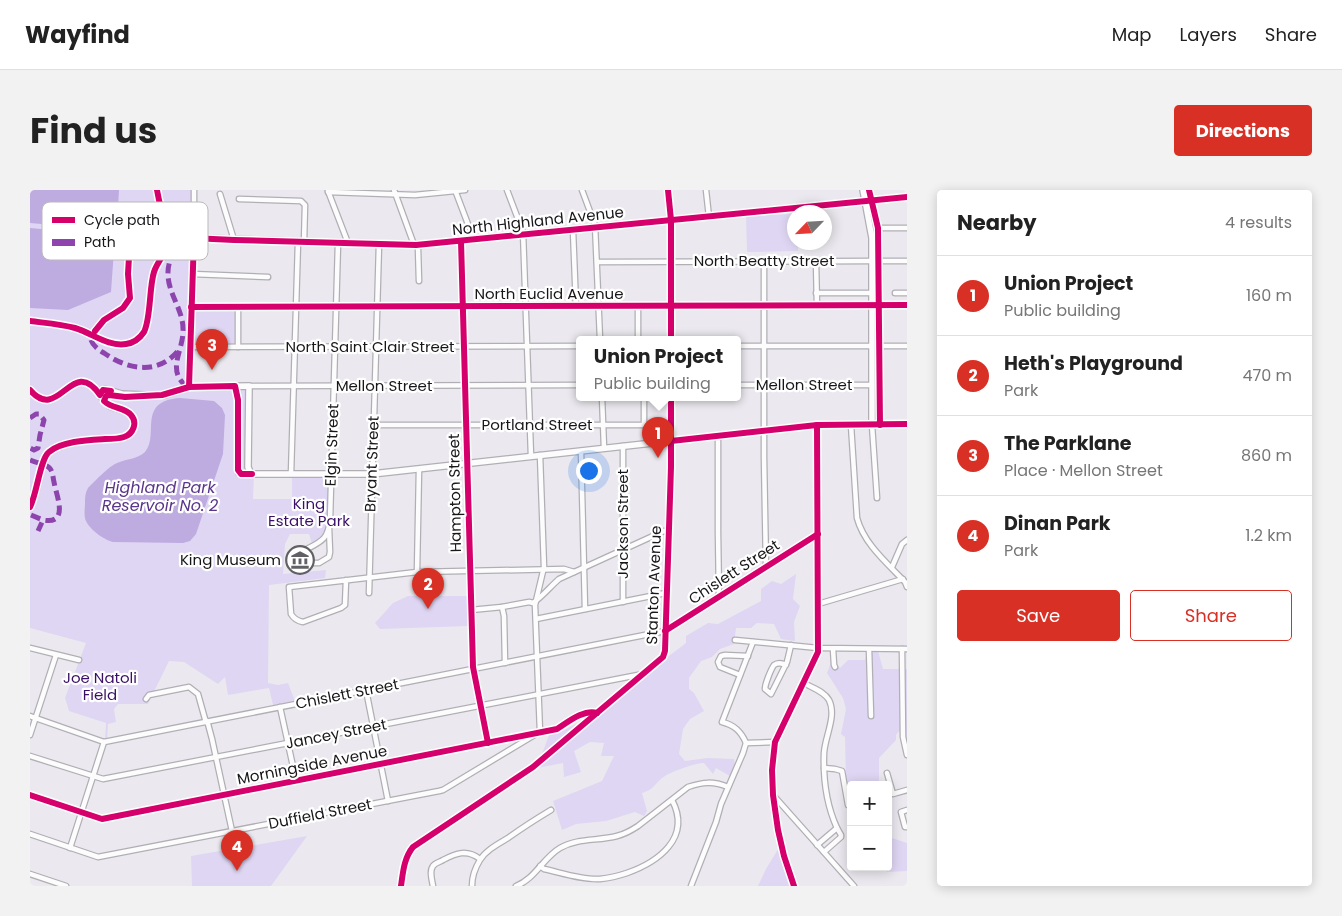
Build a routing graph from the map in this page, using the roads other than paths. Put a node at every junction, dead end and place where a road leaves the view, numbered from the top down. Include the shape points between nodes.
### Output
1 (455, 190) edge
2 (465, 190) edge
3 (507, 190) edge
4 (582, 190) edge
5 (668, 190) edge
6 (706, 190) edge
7 (863, 190) edge
8 (869, 190) edge
9 (328, 191) edge
10 (395, 192) edge
11 (220, 194) dead end
12 (907, 197) edge
13 (239, 199) dead end
14 (868, 201) junction
15 (709, 217) junction
16 (671, 220) junction
17 (595, 228) junction
18 (878, 228) junction
19 (907, 228) edge
20 (574, 230) junction
21 (523, 235) junction
22 (208, 239) edge
23 (234, 240) junction
24 (474, 240) junction
25 (461, 241) junction
26 (301, 242) junction
27 (338, 243) junction
28 (348, 243) junction
29 (379, 244) junction
30 (416, 245) junction
31 (159, 260) edge
32 (193, 260) edge
33 (872, 260) junction
34 (879, 261) junction
35 (907, 261) edge
36 (597, 262) junction
37 (671, 262) junction
38 (764, 262) junction
39 (816, 262) junction
40 (192, 274) junction
41 (268, 277) dead end
42 (418, 281) dead end
43 (816, 293) junction
44 (872, 293) junction
45 (895, 293) dead end
46 (907, 293) edge
47 (238, 306) junction
48 (296, 306) junction
49 (336, 306) junction
50 (377, 306) junction
51 (463, 306) junction
52 (525, 306) junction
53 (576, 306) junction
54 (599, 306) junction
55 (638, 306) junction
56 (671, 306) junction
57 (764, 306) junction
58 (816, 306) junction
59 (875, 306) junction
60 (907, 306) edge
61 (191, 307) junction
62 (30, 321) edge
63 (600, 336) edge
64 (638, 336) edge
65 (671, 336) edge
66 (464, 346) junction
67 (527, 346) junction
68 (576, 346) edge
69 (741, 346) edge
70 (764, 346) junction
71 (876, 346) junction
72 (907, 346) edge
73 (190, 347) junction
74 (238, 347) junction
75 (295, 347) junction
76 (335, 347) junction
77 (376, 347) junction
78 (741, 385) edge
79 (764, 385) junction
80 (872, 385) junction
81 (235, 386) junction
82 (249, 386) junction
83 (294, 386) junction
84 (334, 386) junction
85 (375, 386) junction
86 (465, 386) junction
87 (528, 386) junction
88 (576, 386) edge
89 (189, 387) junction
90 (30, 390) edge
91 (100, 395) junction
92 (144, 395) junction
93 (104, 401) junction
94 (602, 401) edge
95 (644, 401) edge
96 (671, 401) edge
97 (880, 424) junction
98 (907, 424) edge
99 (374, 425) junction
100 (466, 425) junction
101 (529, 425) junction
102 (603, 425) junction
103 (644, 425) junction
104 (671, 425) junction
105 (817, 425) junction
106 (851, 425) junction
107 (872, 425) junction
108 (764, 431) junction
109 (718, 436) junction
110 (671, 441) junction
111 (622, 446) junction
112 (604, 448) junction
113 (581, 451) junction
114 (540, 455) junction
115 (531, 456) junction
116 (467, 463) junction
117 (419, 469) junction
118 (252, 474) junction
119 (291, 474) junction
120 (331, 474) junction
121 (372, 474) junction
122 (877, 498) dead end
123 (30, 507) edge
124 (329, 528) junction
125 (669, 531) junction
126 (818, 534) junction
127 (323, 540) junction
128 (907, 540) edge
129 (330, 542) junction
130 (623, 550) junction
131 (766, 567) junction
132 (892, 567) junction
133 (584, 568) junction
134 (543, 570) junction
135 (470, 571) junction
136 (417, 572) junction
137 (574, 572) junction
138 (369, 578) junction
139 (903, 579) junction
140 (346, 580) junction
141 (907, 587) edge
142 (369, 593) dead end
143 (666, 593) junction
144 (720, 597) junction
145 (536, 601) junction
146 (623, 602) junction
147 (818, 604) junction
148 (502, 607) junction
149 (585, 609) junction
150 (471, 610) junction
151 (536, 619) junction
152 (665, 632) junction
153 (735, 640) dead end
154 (754, 642) junction
155 (790, 645) junction
156 (30, 648) edge
157 (818, 648) junction
158 (869, 648) junction
159 (904, 648) edge
160 (833, 649) junction
161 (56, 655) junction
162 (748, 656) junction
163 (537, 657) junction
164 (79, 660) dead end
165 (505, 663) junction
166 (786, 665) junction
167 (835, 667) dead end
168 (474, 669) junction
169 (643, 674) junction
170 (740, 675) junction
171 (804, 683) junction
172 (905, 685) edge
173 (366, 690) junction
174 (538, 694) junction
175 (146, 699) dead end
176 (481, 706) junction
177 (280, 707) junction
178 (597, 713) junction
179 (30, 716) edge
180 (871, 716) dead end
181 (36, 718) junction
182 (905, 720) edge
183 (206, 722) junction
184 (373, 727) junction
185 (540, 732) junction
186 (30, 735) edge
187 (104, 742) junction
188 (775, 742) junction
189 (288, 743) junction
190 (488, 743) junction
191 (746, 743) junction
192 (907, 755) edge
193 (30, 756) edge
194 (216, 758) junction
195 (380, 764) junction
196 (824, 768) junction
197 (887, 773) dead end
198 (93, 776) junction
199 (296, 780) junction
200 (728, 787) junction
201 (907, 790) edge
202 (30, 795) edge
203 (224, 795) junction
204 (773, 795) junction
205 (672, 800) junction
206 (847, 800) edge
207 (388, 801) junction
208 (551, 810) dead end
209 (907, 810) edge
210 (82, 812) junction
211 (907, 827) edge
212 (837, 828) junction
213 (232, 831) junction
214 (30, 834) edge
215 (818, 845) junction
216 (70, 848) junction
217 (824, 852) junction
218 (480, 859) junction
219 (540, 866) junction
220 (30, 874) edge
221 (57, 885) edge
222 (66, 886) edge
223 (401, 886) edge
224 (433, 886) edge
225 (472, 886) edge
226 (516, 886) edge
227 (691, 886) edge
228 (794, 886) edge
229 (854, 886) edge

1 - 2 street
1 - 10 street via 415,195
1 - 24 street
3 - 21 street
4 - 17 street
5 - 16 street
6 - 15 street
7 - 14 main road
8 - 14 main road
9 - 10 street
9 - 28 street
10 - 30 street
11 - 23 street
12 - 14 main road, North Highland Avenue
13 - 26 street via 301,200 305,205
14 - 15 main road, North Highland Avenue
14 - 18 main road
14 - 33 main road
15 - 16 main road, North Highland Avenue
16 - 17 main road, North Highland Avenue
16 - 37 street
17 - 20 main road, North Highland Avenue
17 - 36 street
18 - 19 street
18 - 34 main road
20 - 21 main road, North Highland Avenue
20 - 53 street
21 - 24 main road, North Highland Avenue
21 - 52 street
22 - 23 main road, North Highland Avenue
23 - 26 main road, North Highland Avenue
24 - 25 main road, North Highland Avenue
25 - 30 main road, North Highland Avenue
25 - 51 street, Hampton Street
26 - 27 main road, North Highland Avenue
26 - 48 street
27 - 28 main road, North Highland Avenue
27 - 49 street, Elgin Street
28 - 29 main road, North Highland Avenue
29 - 30 main road, North Highland Avenue
29 - 50 street, Bryant Street
30 - 42 street
31 - 62 street via 150,289 146,327 134,341 110,343 76,328
32 - 40 main road
33 - 39 street, North Beatty Street
33 - 44 main road
34 - 35 street
34 - 59 main road
36 - 37 street, North Beatty Street
36 - 54 street
37 - 38 street, North Beatty Street
37 - 56 street
38 - 39 street, North Beatty Street
38 - 57 street
39 - 43 street
40 - 41 street
40 - 61 main road
43 - 44 street
43 - 58 street
44 - 59 main road
45 - 46 street
47 - 48 street, North Euclid Avenue
47 - 61 street, North Euclid Avenue
47 - 74 street
48 - 49 street, North Euclid Avenue
48 - 75 street
49 - 50 street, North Euclid Avenue
49 - 76 street, Elgin Street
50 - 51 street, North Euclid Avenue
50 - 77 street, Bryant Street
51 - 52 street, North Euclid Avenue
51 - 66 street, Hampton Street
52 - 53 street, North Euclid Avenue
52 - 67 street
53 - 54 street, North Euclid Avenue
54 - 55 street, North Euclid Avenue
54 - 63 street
55 - 56 street, North Euclid Avenue
55 - 64 street
56 - 57 street, North Euclid Avenue
56 - 65 street
57 - 58 street, North Euclid Avenue
57 - 70 street
58 - 59 street, North Euclid Avenue
59 - 60 street, North Euclid Avenue
59 - 71 main road
61 - 73 main road
66 - 67 street, North Saint Clair Street
66 - 77 street, North Saint Clair Street
66 - 86 street, Hampton Street
67 - 68 street, North Saint Clair Street
67 - 87 street
69 - 70 street
70 - 71 street
70 - 79 street
71 - 72 street
71 - 80 main road
71 - 97 main road
73 - 74 street, North Saint Clair Street
73 - 89 main road
74 - 75 street, North Saint Clair Street
75 - 76 street, North Saint Clair Street
75 - 83 street
76 - 77 street, North Saint Clair Street
76 - 84 street, Elgin Street
77 - 85 street, Bryant Street
78 - 79 street, Mellon Street
79 - 80 street, Mellon Street
79 - 108 street
80 - 107 main road
81 - 82 main road, Mellon Street
81 - 89 main road, Mellon Street
81 - 118 main road via 238,468 241,474
82 - 83 street, Mellon Street
82 - 118 main road via 248,467
83 - 84 street, Mellon Street
83 - 119 street
84 - 85 street, Mellon Street
84 - 120 street, Elgin Street
85 - 86 street, Mellon Street
85 - 99 street, Bryant Street
86 - 87 street, Mellon Street
86 - 100 street, Hampton Street
87 - 88 street, Mellon Street
87 - 101 street
89 - 92 main road, Mellon Street via 165,395
90 - 91 street via 41,398 51,399 71,384 82,382 95,388
91 - 92 main road via 104,389
91 - 93 main road
92 - 93 main road via 109,395
93 - 123 main road via 131,415 133,430 119,438 85,440 49,452
94 - 102 street
95 - 103 street
96 - 104 street, Stanton Avenue
97 - 98 main road
97 - 107 main road
99 - 100 street, Portland Street
99 - 121 street, Bryant Street
100 - 101 street, Portland Street
100 - 116 street, Hampton Street
101 - 102 street, Portland Street
101 - 115 street
102 - 103 street, Portland Street
102 - 112 street
103 - 104 street, Portland Street
104 - 110 street, Stanton Avenue
105 - 106 main road
105 - 108 main road
105 - 126 street
106 - 107 main road
106 - 132 street via 857,518 870,544
107 - 122 street
108 - 109 main road
108 - 131 street
109 - 110 main road
109 - 144 street
110 - 111 main road
110 - 125 street, Stanton Avenue
111 - 112 main road
111 - 130 street, Jackson Street
112 - 113 main road
113 - 114 main road
113 - 133 street
114 - 115 main road
114 - 134 street
115 - 116 main road
116 - 117 main road
116 - 135 street, Hampton Street
117 - 121 main road
117 - 136 street
118 - 119 main road
119 - 120 main road
120 - 121 main road
120 - 124 street, Elgin Street
121 - 138 street, Bryant Street
124 - 127 street, Elgin Street
124 - 129 street, Elgin Street
125 - 130 street
125 - 143 street, Stanton Avenue
126 - 131 street, Chislett Street
126 - 147 street
127 - 129 street
127 - 129 street, Elgin Street via 307,549 311,563 328,558
128 - 132 street
130 - 133 street
130 - 146 street, Jackson Street
131 - 144 street, Chislett Street
132 - 139 street
133 - 137 street
133 - 149 street
134 - 135 street
134 - 137 street
134 - 145 street
135 - 136 street
135 - 150 street, Hampton Street
136 - 138 street
137 - 145 street via 559,579
138 - 140 street
138 - 142 street, Bryant Street
139 - 141 street
139 - 147 street
140 - 140 street via 345,605 341,608 303,622 291,614 288,587
143 - 146 street
143 - 152 street, Stanton Avenue
144 - 152 street, Chislett Street
145 - 148 street
145 - 151 street
146 - 149 street
147 - 157 street
148 - 150 street
148 - 165 street
149 - 151 street
150 - 168 street, Hampton Street
151 - 163 street
152 - 163 street, Chislett Street
152 - 169 street, Stanton Avenue via 663,657
153 - 154 street
154 - 155 street
154 - 162 street
155 - 157 street
155 - 166 street
156 - 161 street
157 - 160 street
157 - 171 street
158 - 159 street
158 - 160 street
158 - 180 street
159 - 172 street
160 - 167 street
161 - 164 street
161 - 181 street
162 - 170 street
162 - 170 street via 724,654 718,662 720,667
163 - 165 street, Chislett Street
163 - 174 street
165 - 168 street, Chislett Street
166 - 166 street via 774,665 765,685 771,694
168 - 173 street, Chislett Street
168 - 176 street, Hampton Street
169 - 174 street, Jancey Street
169 - 178 street, Stanton Avenue
170 - 191 street via 722,722 739,731
171 - 188 street
171 - 196 street via 826,694 832,708
172 - 182 street
173 - 177 street, Chislett Street
173 - 184 street
174 - 176 street, Jancey Street
174 - 185 street
175 - 183 street via 149,695 189,687 198,694
176 - 184 street, Jancey Street
176 - 190 street, Hampton Street
177 - 183 street, Chislett Street
177 - 189 street
178 - 185 street, Morningside Avenue via 591,711 558,729
178 - 223 street, Stanton Avenue via 530,770 414,847 406,859
179 - 181 street
181 - 186 street
181 - 187 street
182 - 192 street via 903,737
183 - 187 street, Chislett Street
183 - 194 street
184 - 189 street, Jancey Street
184 - 195 street
185 - 190 street, Morningside Avenue
185 - 207 street, Duffield Street via 443,790
187 - 198 street
188 - 191 street
188 - 204 street
189 - 194 street, Jancey Street
189 - 199 street
190 - 195 street, Morningside Avenue
191 - 200 street
193 - 198 street, Jancey Street
194 - 198 street, Jancey Street via 103,779
194 - 203 street
195 - 199 street, Morningside Avenue
195 - 207 street
196 - 206 street via 842,771
196 - 212 street via 827,802
197 - 201 street via 893,794
198 - 210 street
199 - 203 street, Morningside Avenue
200 - 205 street via 710,782 698,783
200 - 227 street
202 - 210 street, Morningside Avenue
203 - 210 street, Morningside Avenue via 102,818
203 - 213 street
204 - 215 street
204 - 228 street via 784,856
205 - 219 street via 630,831 616,837 570,843 551,854
205 - 219 street via 677,816 675,838 660,856 642,867 599,879
207 - 213 street, Duffield Street
208 - 218 street
209 - 211 street via 901,812
210 - 216 street
212 - 215 street
212 - 217 street via 840,838
213 - 216 street, Duffield Street via 98,857
214 - 216 street, Duffield Street
215 - 217 street
217 - 229 street
218 - 224 street via 463,852 435,864 431,871
218 - 225 street
219 - 226 street via 526,881
220 - 221 street
221 - 222 street

